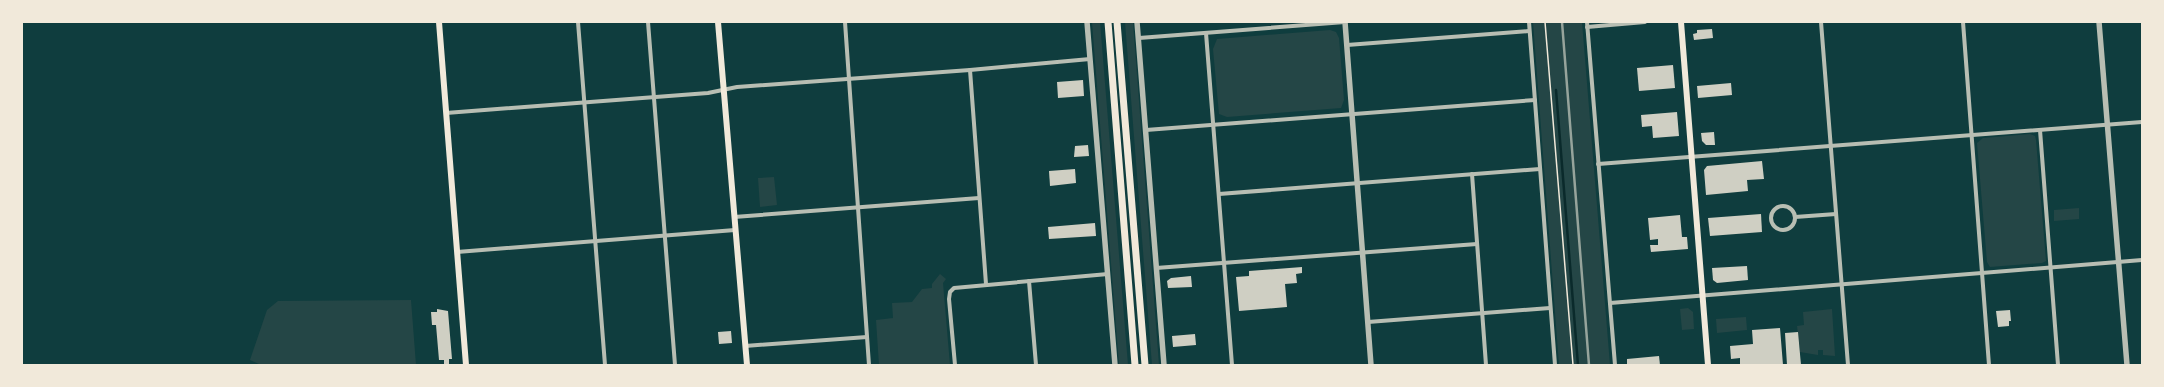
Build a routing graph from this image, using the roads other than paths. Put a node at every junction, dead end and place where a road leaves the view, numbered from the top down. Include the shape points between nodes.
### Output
1 (439, 22) edge
2 (578, 22) edge
3 (648, 22) edge
4 (718, 22) edge
5 (845, 22) edge
6 (1087, 22) edge
7 (1108, 22) edge
8 (1118, 22) edge
9 (1137, 22) edge
10 (1275, 22) edge
11 (1345, 22) edge
12 (1529, 22) edge
13 (1645, 22) edge
14 (1681, 22) edge
15 (1822, 22) edge
16 (1962, 22) edge
17 (2100, 22) edge
18 (1587, 24) edge
19 (1276, 28) junction
20 (1529, 31) junction
21 (1206, 33) junction
22 (1138, 38) junction
23 (1347, 45) junction
24 (1090, 59) junction
25 (970, 70) junction
26 (849, 78) junction
27 (724, 89) junction
28 (654, 97) junction
29 (1535, 100) junction
30 (584, 102) junction
31 (446, 113) junction
32 (1352, 114) junction
33 (2142, 122) edge
34 (2108, 124) junction
35 (1213, 125) junction
36 (1146, 130) junction
37 (2040, 130) junction
38 (1971, 135) junction
39 (1831, 146) junction
40 (1692, 156) junction
41 (1598, 164) junction
42 (1540, 169) junction
43 (1472, 174) junction
44 (1358, 183) junction
45 (1219, 194) junction
46 (979, 198) junction
47 (858, 207) junction
48 (1836, 214) junction
49 (734, 217) junction
50 (1795, 218) junction
51 (735, 230) junction
52 (665, 235) junction
53 (595, 241) junction
54 (1477, 244) junction
55 (457, 252) junction
56 (1363, 252) junction
57 (2142, 260) edge
58 (2118, 262) junction
59 (1224, 263) junction
60 (1156, 268) junction
61 (2051, 268) junction
62 (1982, 273) junction
63 (1108, 274) junction
64 (1029, 281) junction
65 (986, 284) junction
66 (1842, 284) junction
67 (1703, 295) junction
68 (1610, 303) junction
69 (1550, 308) junction
70 (1482, 313) junction
71 (1368, 322) junction
72 (868, 337) junction
73 (745, 346) junction
74 (466, 365) edge
75 (605, 365) edge
76 (675, 365) edge
77 (746, 365) edge
78 (870, 365) edge
79 (955, 365) edge
80 (1036, 365) edge
81 (1115, 365) edge
82 (1135, 365) edge
83 (1145, 365) edge
84 (1164, 365) edge
85 (1232, 365) edge
86 (1371, 365) edge
87 (1486, 365) edge
88 (1555, 365) edge
89 (1615, 365) edge
90 (1708, 365) edge
91 (1848, 365) edge
92 (1989, 365) edge
93 (2058, 365) edge
94 (2127, 365) edge

1 - 31 main road
2 - 30 street
3 - 28 street
4 - 27 main road
5 - 26 street
6 - 24 street
7 - 82 highway
8 - 83 highway
9 - 22 street
10 - 19 street
11 - 19 street
11 - 23 street
12 - 20 street
13 - 18 street
14 - 40 main road
15 - 39 street
16 - 38 street
17 - 34 street
18 - 41 street
19 - 21 street
20 - 23 street
20 - 29 street
21 - 22 street
21 - 35 street
22 - 36 street
23 - 32 street
24 - 25 street
24 - 63 street
25 - 26 street
25 - 46 street
26 - 27 street
26 - 47 street
27 - 28 street via 708,93
27 - 49 main road
28 - 30 street
28 - 52 street
29 - 32 street
29 - 42 street
30 - 31 street
30 - 53 street
31 - 55 main road
32 - 35 street
32 - 44 street
33 - 34 street
34 - 37 street
34 - 58 street
35 - 36 street
35 - 45 street
36 - 60 street
37 - 38 street
37 - 61 street
38 - 39 street
38 - 62 street
39 - 40 street
39 - 48 street
40 - 41 street
40 - 67 main road
41 - 68 street
42 - 43 street
42 - 69 street
43 - 44 street
43 - 54 street
44 - 45 street
44 - 56 street
45 - 59 street
46 - 47 street
46 - 65 street
47 - 49 street
47 - 72 street
48 - 50 street
48 - 66 street
49 - 51 main road
50 - 50 street via 1792,210 1785,206 1774,210 1771,217 1776,228 1783,230 1793,225
51 - 52 street
51 - 73 main road
52 - 53 street
52 - 76 street
53 - 55 street
53 - 75 street
54 - 56 street
54 - 70 street
55 - 74 main road
56 - 59 street
56 - 71 street
57 - 58 street
58 - 61 street
58 - 94 street
59 - 60 street
59 - 85 street
60 - 84 street
61 - 62 street
61 - 93 street
62 - 66 street
62 - 92 street
63 - 64 street
63 - 81 street
64 - 65 street
64 - 80 street
65 - 79 street via 960,286 952,290 949,299
66 - 67 street
66 - 91 street
67 - 68 street
67 - 90 main road
68 - 89 street
69 - 70 street
69 - 88 street
70 - 71 street
70 - 87 street
71 - 86 street
72 - 73 street
72 - 78 street
73 - 77 main road

